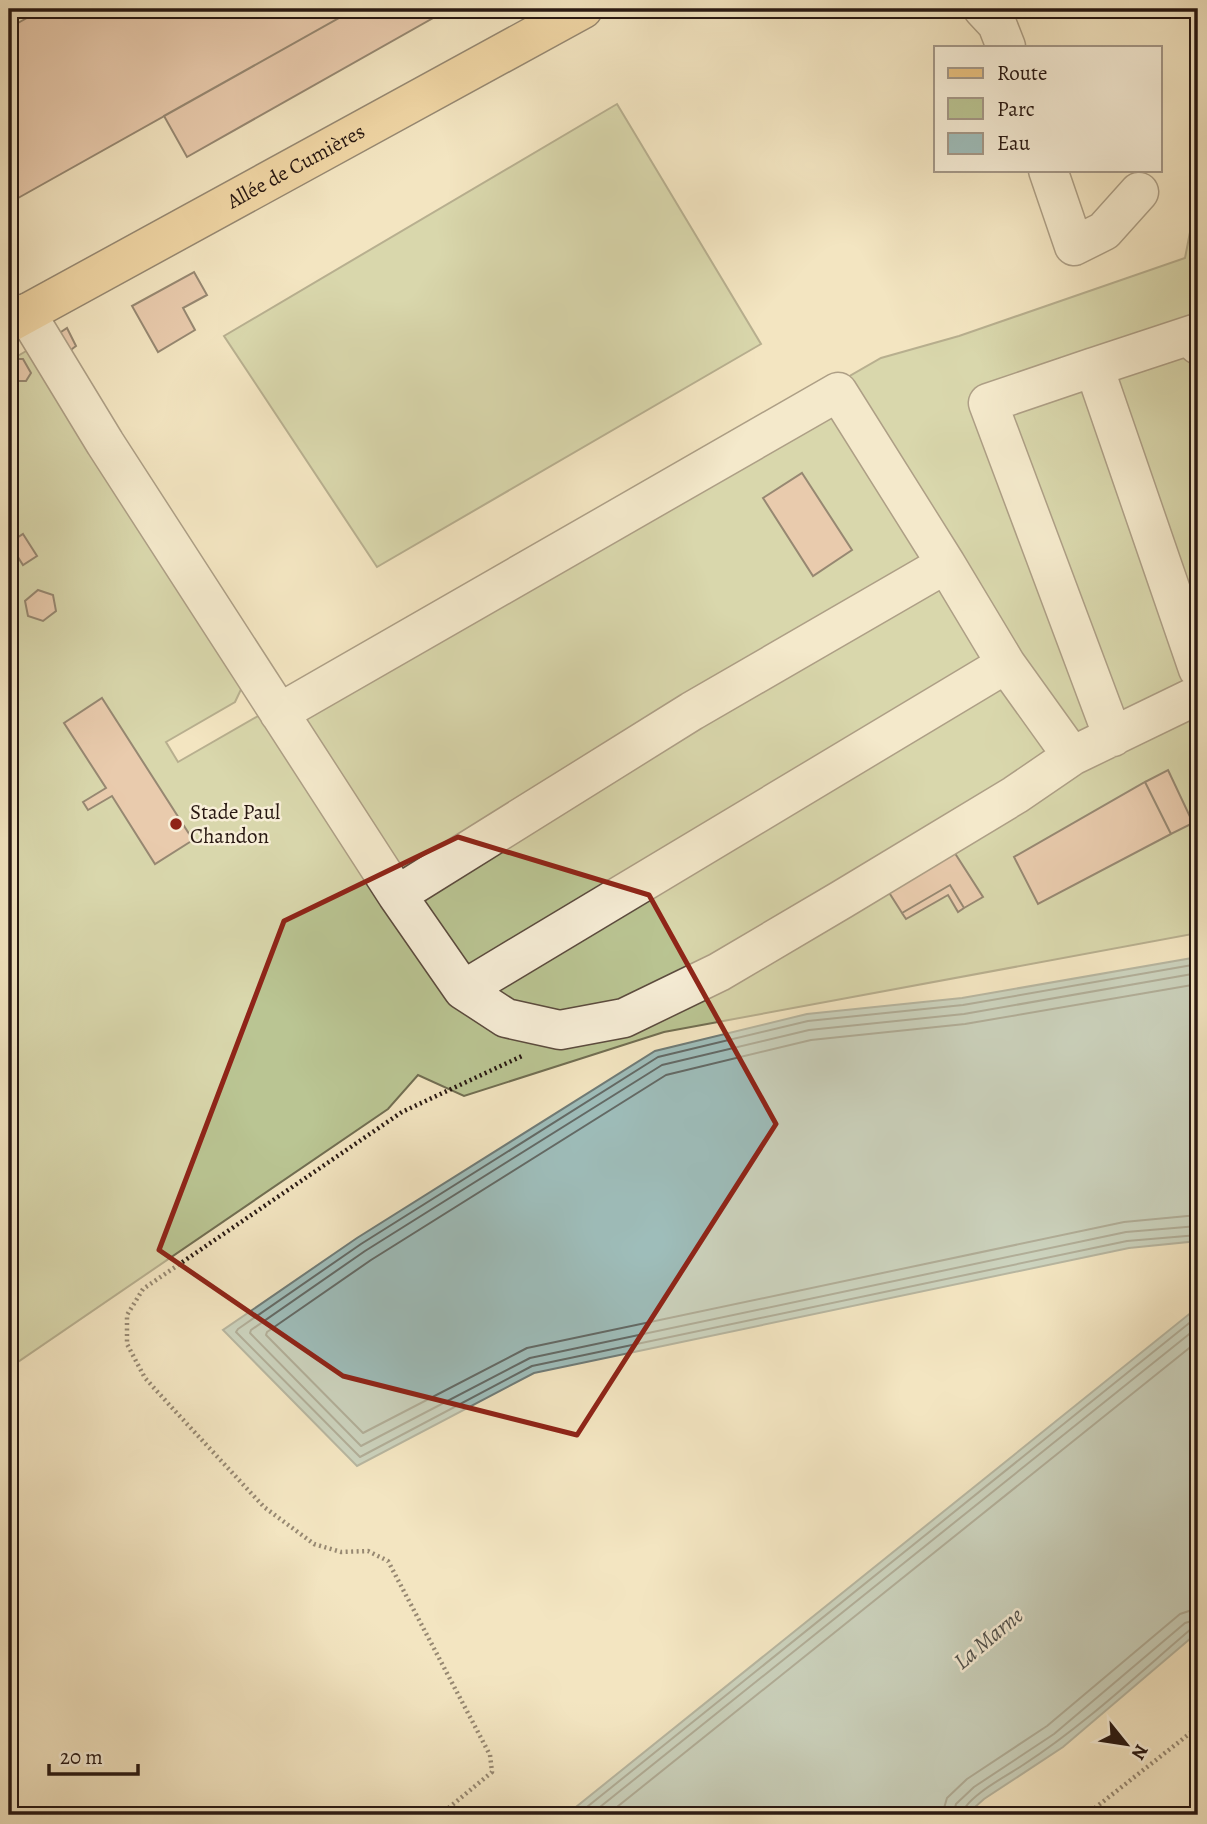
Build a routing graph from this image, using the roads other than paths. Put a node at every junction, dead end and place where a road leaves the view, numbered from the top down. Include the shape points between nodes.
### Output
1 (583, 9) edge
2 (983, 9) edge
3 (1006, 46) edge
4 (1049, 172) edge
5 (1139, 192) dead end
6 (17, 318) edge
7 (1198, 345) edge
8 (1094, 367) junction
9 (946, 564) junction
10 (1006, 664) junction
11 (1198, 669) edge
12 (1198, 695) edge
13 (279, 713) junction
14 (1113, 737) junction
15 (1072, 756) junction
16 (397, 895) junction
17 (463, 990) junction

1 - 6 main road, Allée de Cumières
2 - 3 lane via 997,24
4 - 5 lane via 1074,246 1104,231
6 - 13 lane via 105,443
7 - 8 lane via 1194,334
8 - 11 lane
8 - 14 lane via 988,403
9 - 10 lane
9 - 13 lane via 838,392
9 - 16 lane via 692,711
10 - 15 lane
10 - 17 lane
12 - 14 lane
13 - 16 lane
14 - 15 lane
15 - 17 lane via 1015,795 719,972 624,1018 560,1030 506,1018
16 - 17 lane

